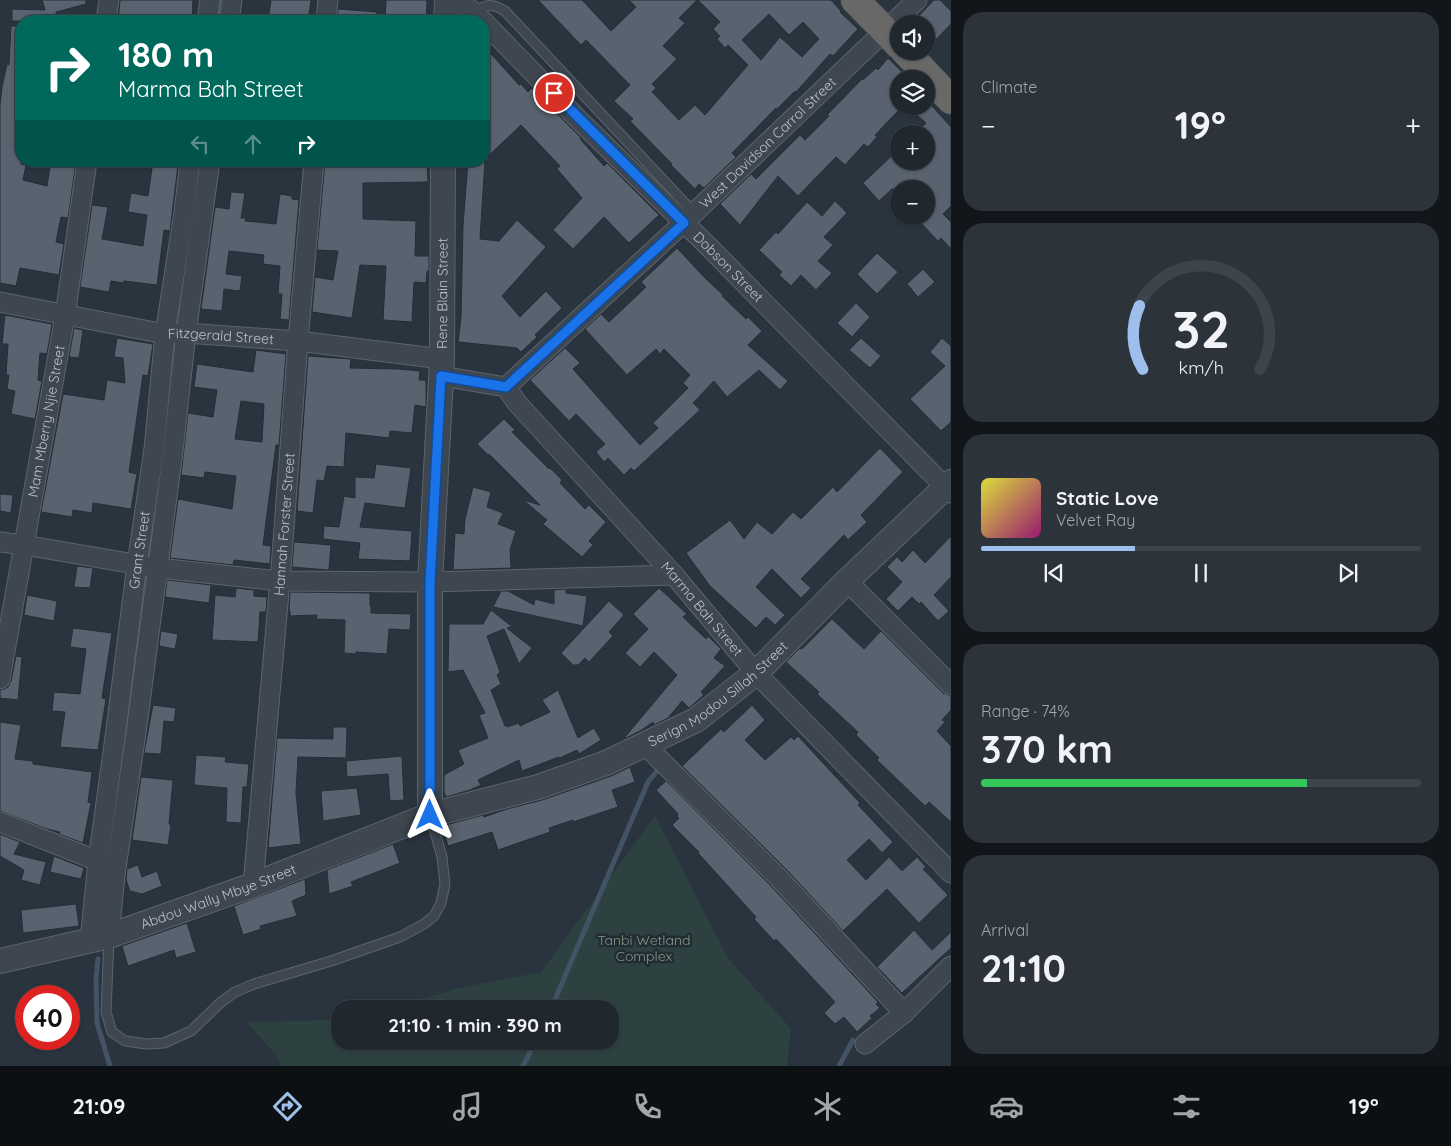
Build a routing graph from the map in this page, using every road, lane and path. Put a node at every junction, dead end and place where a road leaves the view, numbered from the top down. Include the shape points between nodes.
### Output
1 (109, 0) edge
2 (210, 0) edge
3 (232, 0) edge
4 (328, 0) edge
5 (447, 0) edge
6 (456, 0) edge
7 (855, 0) edge
8 (917, 0) edge
9 (107, 15) edge
10 (208, 15) edge
11 (230, 15) edge
12 (327, 15) edge
13 (446, 15) edge
14 (477, 15) edge
15 (907, 15) edge
16 (490, 27) edge
17 (890, 36) edge
18 (890, 40) edge
19 (913, 60) edge
20 (951, 100) edge
21 (86, 167) edge
22 (189, 167) edge
23 (209, 167) edge
24 (313, 167) edge
25 (443, 167) edge
26 (689, 218) junction
27 (0, 302) edge
28 (65, 316) junction
29 (186, 333) junction
30 (166, 334) junction
31 (298, 341) junction
32 (442, 368) junction
33 (506, 387) junction
34 (949, 488) edge
35 (0, 542) edge
36 (24, 545) junction
37 (137, 564) junction
38 (158, 568) junction
39 (674, 575) junction
40 (847, 581) junction
41 (280, 582) junction
42 (430, 582) junction
43 (756, 673) junction
44 (0, 679) edge
45 (951, 685) edge
46 (645, 745) junction
47 (430, 815) junction
48 (0, 822) edge
49 (98, 861) junction
50 (951, 873) edge
51 (115, 875) junction
52 (253, 885) junction
53 (99, 938) junction
54 (0, 961) edge
55 (951, 966) edge
56 (904, 1012) junction
57 (865, 1044) dead end

1 - 9 street
2 - 10 street
3 - 11 street
4 - 12 street
5 - 13 street
6 - 14 street, Dobson Street
7 - 17 highway
8 - 15 street, West Davidson Carrol Street
16 - 26 street, Dobson Street via 580,121
18 - 26 street, West Davidson Carrol Street
19 - 20 highway
21 - 28 street, Mam Mberry Njie Street
22 - 30 street, Grant Street
23 - 29 street, Grant Street
24 - 31 street, Hannah Forster Street
25 - 32 street, Rene Blain Street
26 - 33 street, West Davidson Carrol Street
26 - 34 street, Dobson Street via 710,248
27 - 28 street, Fitzgerald Street
28 - 30 street, Fitzgerald Street
28 - 36 street, Mam Mberry Njie Street
29 - 30 street, Fitzgerald Street
29 - 31 street, Fitzgerald Street
29 - 38 street, Grant Street
30 - 37 street, Grant Street
31 - 32 street, Fitzgerald Street
31 - 41 street, Hannah Forster Street
32 - 33 street
32 - 42 street, Rene Blain Street
33 - 39 street, Marma Bah Street
34 - 40 street, Serign Modou Sillah Street
35 - 36 street
36 - 37 street
36 - 44 street, Mam Mberry Njie Street
37 - 38 street
37 - 49 street, Grant Street
38 - 41 street
38 - 51 street, Grant Street
39 - 42 street
39 - 43 street, Marma Bah Street
40 - 43 street, Serign Modou Sillah Street
40 - 45 street
41 - 42 street
41 - 52 street, Hannah Forster Street
42 - 47 street, Rene Blain Street
43 - 46 street, Serign Modou Sillah Street via 696,720
43 - 50 street, Marma Bah Street
46 - 47 street, Serign Modou Sillah Street via 606,763 538,787
46 - 56 street via 779,878
47 - 52 street, Abdou Wally Mbye Street
47 - 53 lane via 442,857 445,884 434,916 400,937 235,992 191,1031 164,1043 124,1041 112,1032 106,1012
48 - 49 street
49 - 51 street
49 - 53 street, Grant Street
51 - 53 street, Grant Street
52 - 53 street, Abdou Wally Mbye Street
53 - 54 street, Abdou Wally Mbye Street
55 - 56 street
56 - 57 street

